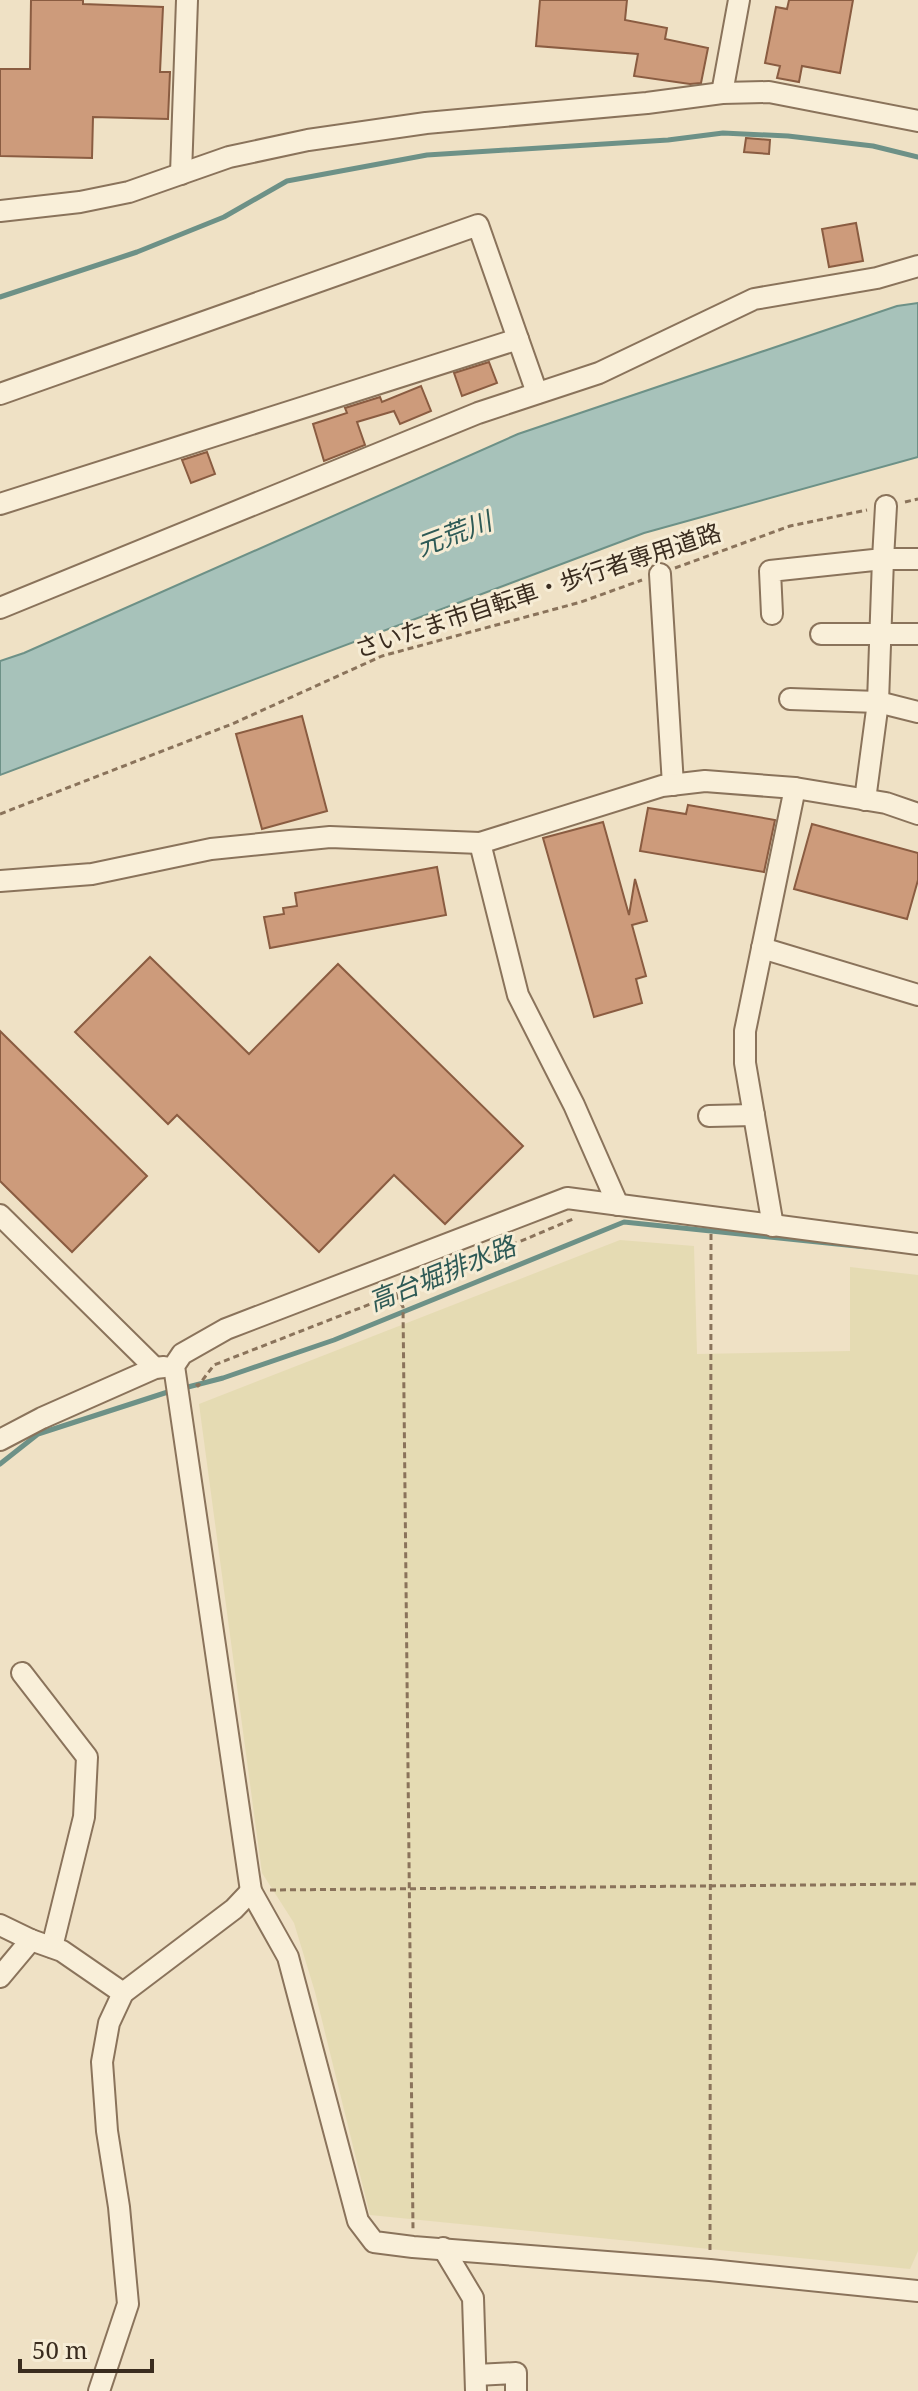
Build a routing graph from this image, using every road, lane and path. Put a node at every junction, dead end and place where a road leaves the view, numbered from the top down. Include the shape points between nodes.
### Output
1 (187, 0) edge
2 (739, 0) edge
3 (722, 93) junction
4 (918, 121) edge
5 (181, 174) junction
6 (0, 211) edge
7 (918, 266) edge
8 (518, 339) junction
9 (537, 393) junction
10 (0, 394) edge
11 (918, 499) edge
12 (0, 504) edge
13 (886, 506) junction
14 (883, 559) junction
15 (918, 559) edge
16 (660, 574) junction
17 (3, 599) edge
18 (772, 614) dead end
19 (821, 634) dead end
20 (880, 634) junction
21 (917, 634) edge
22 (790, 699) dead end
23 (878, 702) junction
24 (918, 712) edge
25 (673, 785) junction
26 (795, 788) junction
27 (865, 800) junction
28 (0, 814) edge
29 (918, 814) edge
30 (480, 843) junction
31 (0, 881) edge
32 (762, 948) junction
33 (918, 995) edge
34 (754, 1115) junction
35 (709, 1116) dead end
36 (618, 1205) junction
37 (0, 1215) edge
38 (581, 1215) dead end
39 (711, 1217) junction
40 (773, 1226) junction
41 (918, 1244) edge
42 (396, 1294) junction
43 (168, 1369) junction
44 (0, 1440) edge
45 (22, 1673) dead end
46 (918, 1884) edge
47 (711, 1888) junction
48 (409, 1889) junction
49 (251, 1891) junction
50 (0, 1925) edge
51 (31, 1940) junction
52 (52, 1947) junction
53 (0, 1977) edge
54 (123, 1993) junction
55 (413, 2247) junction
56 (443, 2248) junction
57 (710, 2270) junction
58 (918, 2290) edge
59 (476, 2383) edge
60 (99, 2391) edge
61 (516, 2391) edge

1 - 5 street
2 - 3 street
3 - 4 street via 769,92
3 - 5 street via 308,140 229,157
5 - 6 street via 129,192
7 - 9 street via 754,299 599,373
8 - 9 street
8 - 10 street via 478,225
8 - 12 street
9 - 17 street
11 - 13 path, さいたま市自転車・歩行者専用道路
13 - 14 street
13 - 16 path, さいたま市自転車・歩行者専用道路 via 790,526
14 - 15 street
14 - 18 street via 770,571
14 - 20 street
16 - 25 street
16 - 28 path, さいたま市自転車・歩行者専用道路 via 581,602 382,656 232,724
19 - 20 street
20 - 21 street
20 - 23 street
22 - 23 street
23 - 24 street
23 - 27 street
25 - 26 street via 705,781
25 - 30 street
26 - 27 street
26 - 32 street
27 - 29 street
30 - 31 street via 330,837 211,849 92,874
30 - 36 street via 518,995
32 - 33 street
32 - 34 street via 745,1031
34 - 35 street
34 - 40 street
36 - 39 street
36 - 43 street via 567,1198 540,1207 226,1329 182,1354
37 - 43 street
38 - 42 path
39 - 40 street
39 - 47 path
40 - 41 street
42 - 43 path via 214,1365 198,1386
42 - 48 path via 403,1307
43 - 44 street
43 - 49 street
45 - 52 street via 87,1757 84,1817
46 - 47 path
47 - 48 path
47 - 57 path
48 - 49 path
48 - 55 path
49 - 54 street
49 - 55 street via 288,1957 358,2221 374,2242
50 - 51 street
51 - 52 street
51 - 53 street
52 - 54 street
54 - 60 street via 109,2023 102,2062 128,2304
55 - 56 street
56 - 57 street
56 - 59 street via 473,2298
57 - 58 street
59 - 61 street via 516,2373

